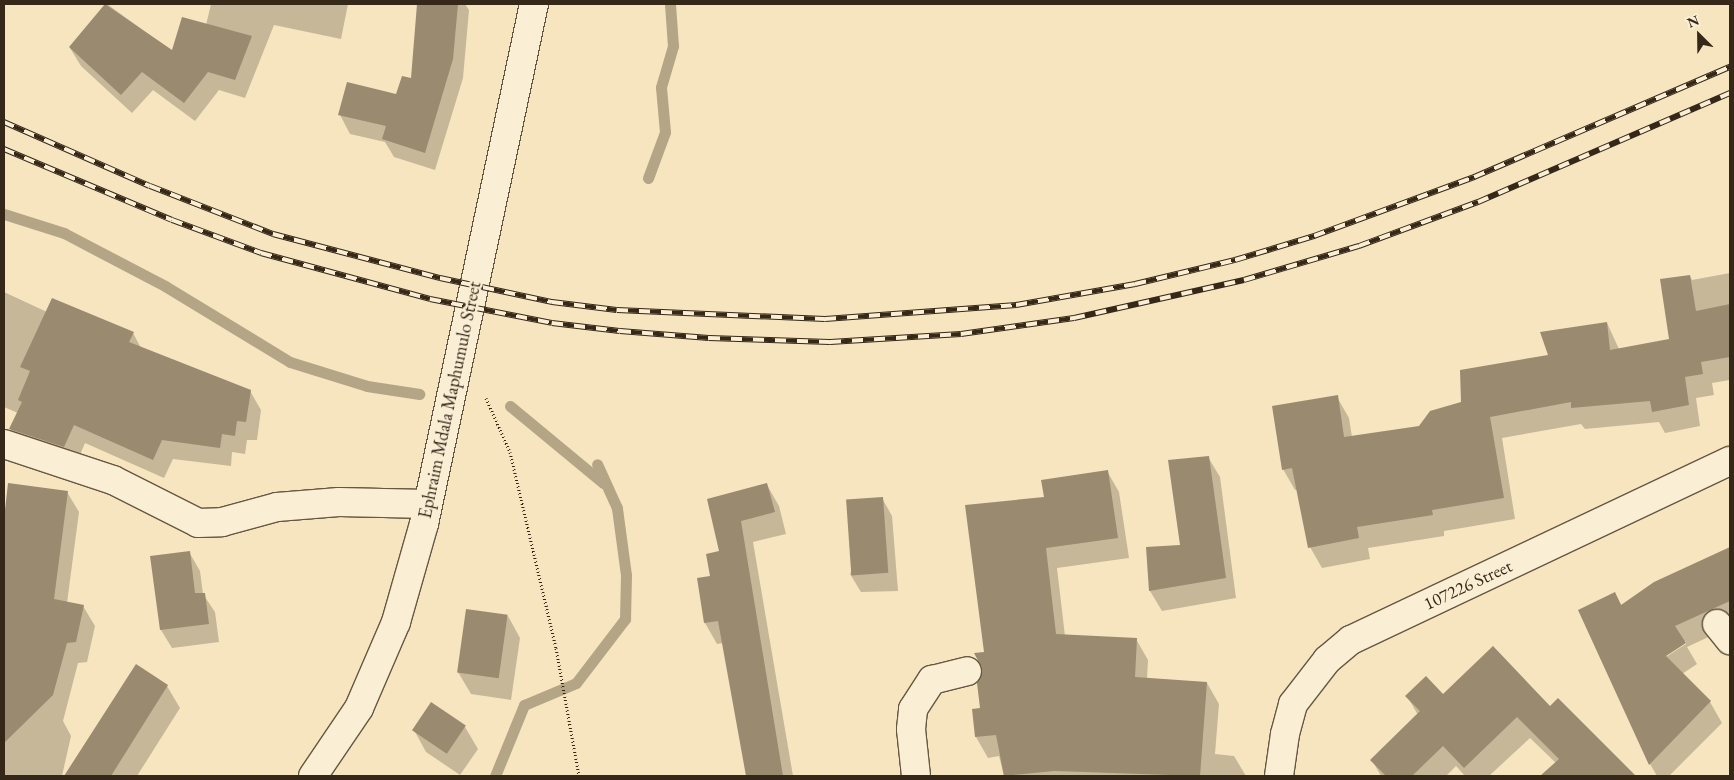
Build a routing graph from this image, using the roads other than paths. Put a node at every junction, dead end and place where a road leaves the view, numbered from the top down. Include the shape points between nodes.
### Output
1 (534, 4) edge
2 (4, 444) edge
3 (1730, 461) edge
4 (428, 504) junction
5 (967, 671) dead end
6 (312, 776) edge
7 (916, 776) edge
8 (1280, 776) edge

1 - 4 street, Ephraim Mdala Maphumulo Street
2 - 4 street via 114,480 198,523 222,522 277,507 340,502
3 - 8 street, 107226 Street via 1351,640 1327,660 1293,704 1285,734
4 - 6 street, Ephraim Mdala Maphumulo Street via 396,622 358,708
5 - 7 street via 932,680 923,689 913,709 911,729

